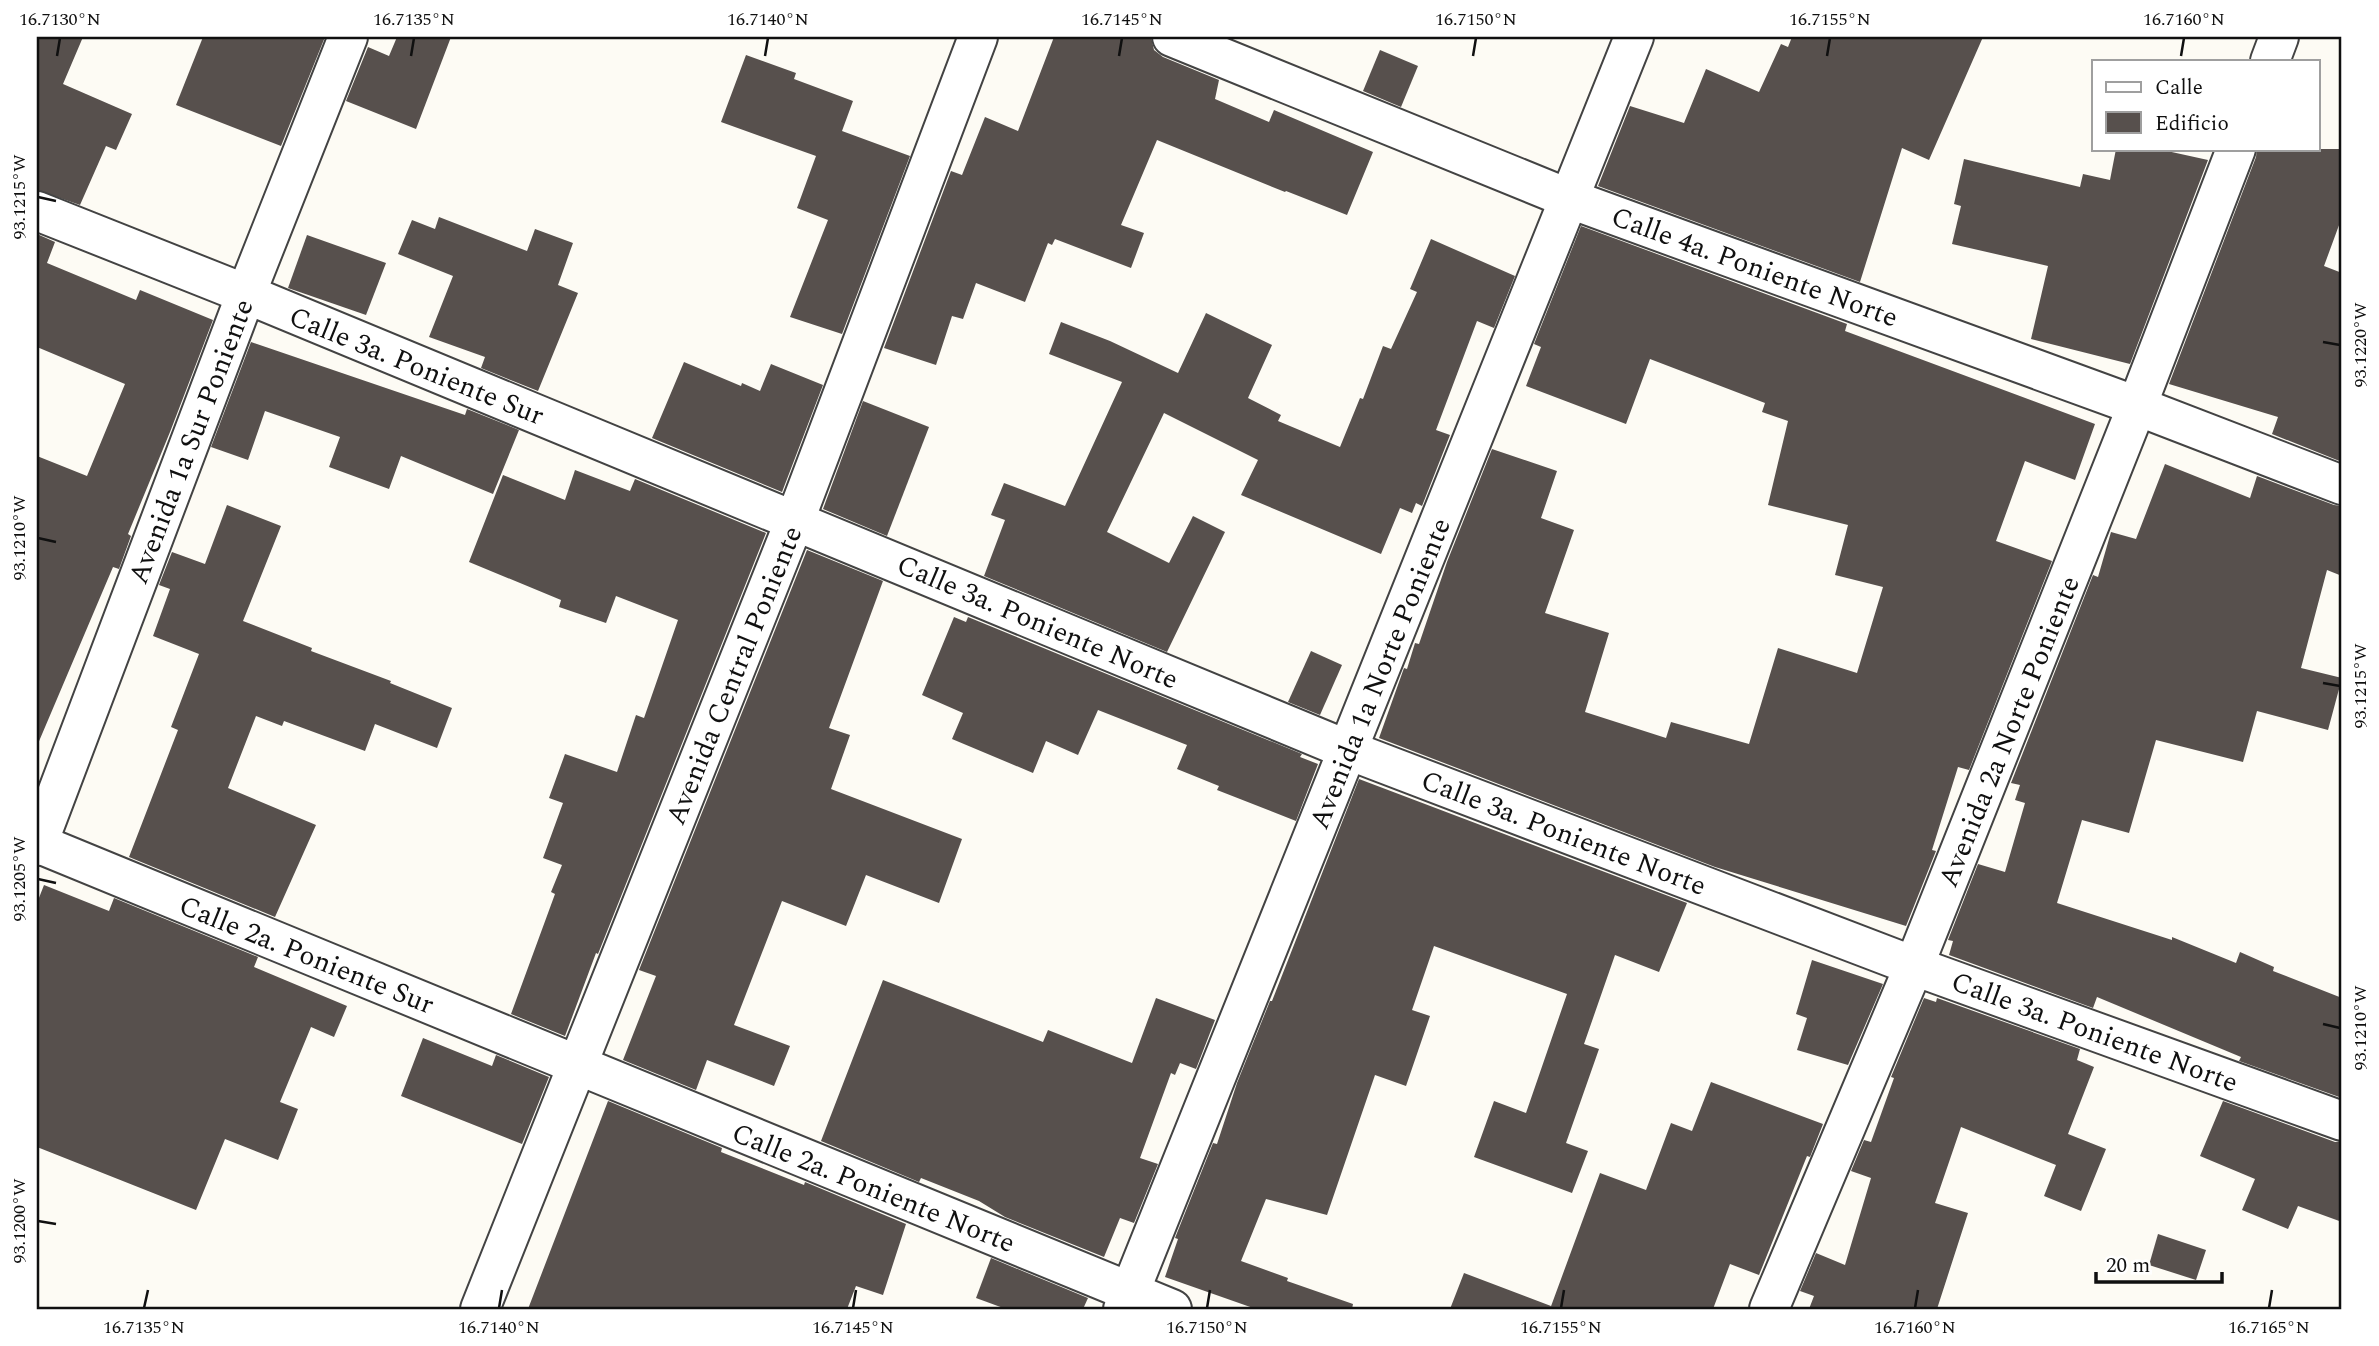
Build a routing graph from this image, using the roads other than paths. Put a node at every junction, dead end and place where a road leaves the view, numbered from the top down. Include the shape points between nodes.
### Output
1 (348, 37) edge
2 (978, 37) edge
3 (1172, 37) edge
4 (1634, 37) edge
5 (2279, 37) edge
6 (2270, 60) edge
7 (2236, 150) edge
8 (1570, 199) junction
9 (37, 211) edge
10 (246, 294) junction
11 (2137, 406) junction
12 (2342, 485) edge
13 (795, 520) junction
14 (1349, 750) junction
15 (37, 844) edge
16 (1914, 966) junction
17 (576, 1065) junction
18 (2342, 1121) edge
19 (1126, 1301) edge
20 (480, 1309) edge
21 (1172, 1309) edge
22 (1769, 1309) edge

1 - 10 street, Avenida 1a Sur Poniente
2 - 13 street, Avenida Central Poniente
3 - 8 street, Calle 4a. Poniente Norte
4 - 8 street, Avenida 1a Norte Poniente
5 - 6 street
7 - 11 street, Avenida 2a Norte Poniente
8 - 11 street, Calle 4a. Poniente Norte
8 - 14 street, Avenida 1a Norte Poniente
9 - 10 street, Calle 3a. Poniente Sur
10 - 13 street, Calle 3a. Poniente Sur
10 - 15 street, Avenida 1a Sur Poniente
11 - 12 street, Calle 4a. Poniente Norte
11 - 16 street, Avenida 2a Norte Poniente
13 - 14 street, Calle 3a. Poniente Norte
13 - 17 street, Avenida Central Poniente
14 - 16 street, Calle 3a. Poniente Norte
14 - 19 street, Avenida 1a Norte Poniente
15 - 17 street, Calle 2a. Poniente Sur
16 - 18 street, Calle 3a. Poniente Norte
16 - 22 street, Avenida 2a Norte Poniente
17 - 19 street, Calle 2a. Poniente Norte
17 - 20 street, Avenida Central Poniente
19 - 21 street, Calle 2a. Poniente Norte

